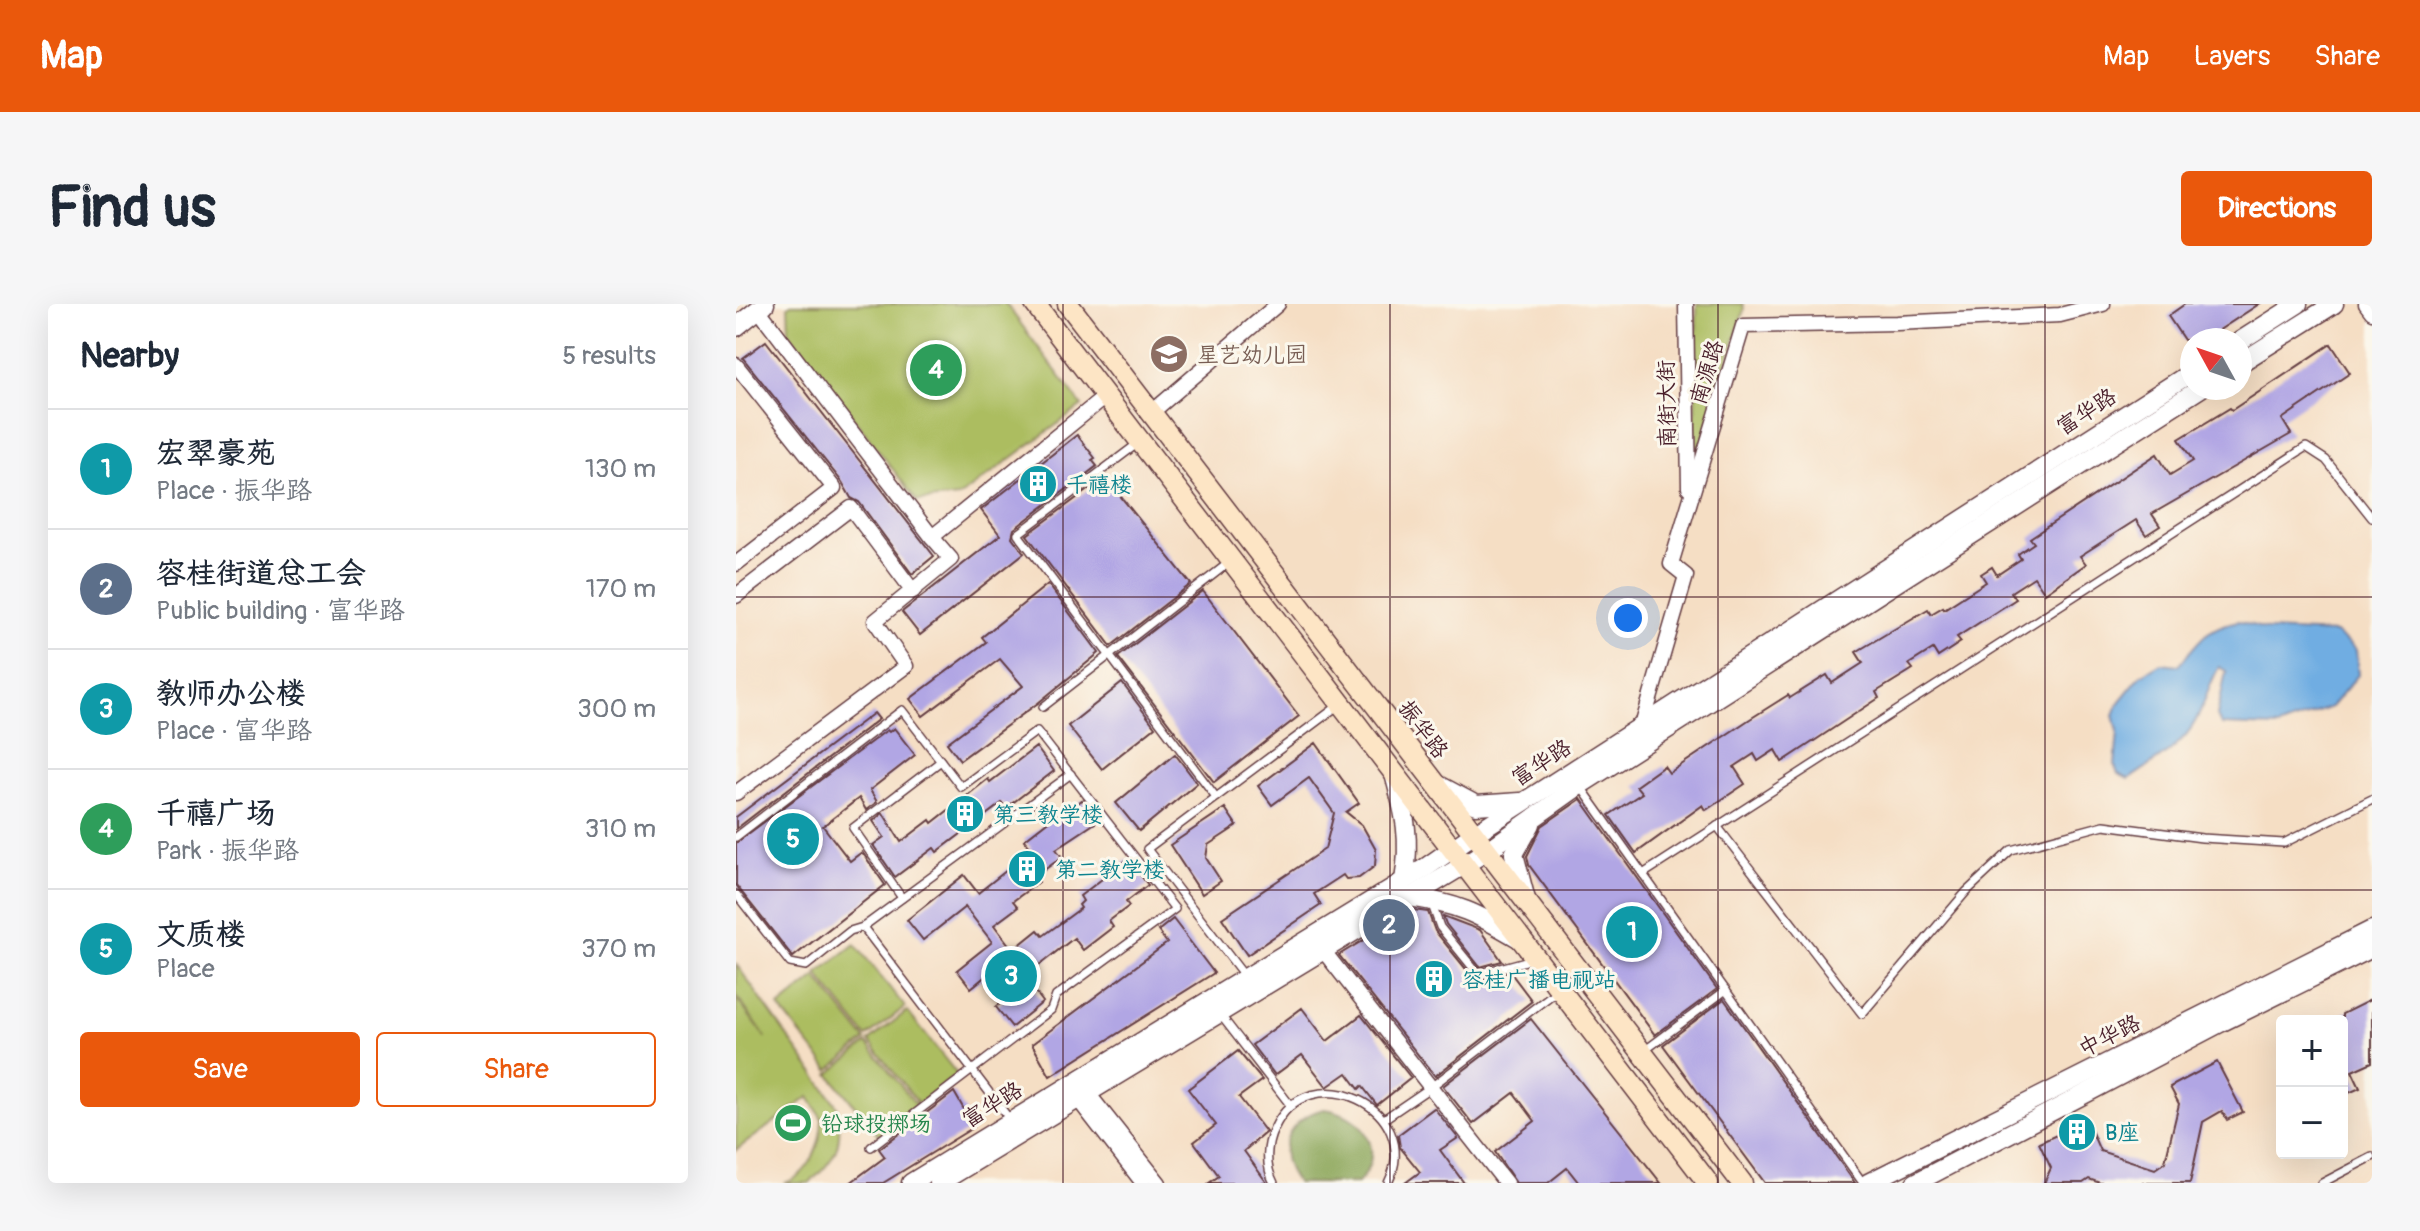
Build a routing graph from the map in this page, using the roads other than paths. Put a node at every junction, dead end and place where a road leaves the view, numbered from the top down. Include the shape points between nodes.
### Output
1 (1035, 304) edge
2 (1068, 304) edge
3 (1278, 304) edge
4 (1686, 304) edge
5 (2103, 304) edge
6 (2298, 304) edge
7 (2334, 304) edge
8 (2366, 304) edge
9 (762, 307) edge
10 (2372, 312) edge
11 (736, 327) edge
12 (2252, 333) edge
13 (2252, 355) edge
14 (736, 365) edge
15 (2180, 380) edge
16 (1106, 396) junction
17 (2182, 400) edge
18 (1151, 413) junction
19 (1140, 441) junction
20 (834, 488) junction
21 (1689, 504) junction
22 (851, 508) junction
23 (2372, 518) edge
24 (932, 537) junction
25 (1232, 560) junction
26 (736, 564) edge
27 (913, 591) junction
28 (736, 596) edge
29 (1109, 655) junction
30 (1341, 703) junction
31 (1043, 707) dead end
32 (1642, 726) junction
33 (941, 761) junction
34 (1393, 771) junction
35 (1071, 774) junction
36 (1435, 783) junction
37 (1580, 785) junction
38 (738, 786) edge
39 (1216, 797) junction
40 (2372, 799) edge
41 (1529, 810) junction
42 (1717, 826) junction
43 (1474, 834) junction
44 (736, 837) edge
45 (1487, 851) junction
46 (1458, 857) junction
47 (1643, 874) junction
48 (1406, 889) junction
49 (736, 894) edge
50 (902, 898) junction
51 (1430, 900) junction
52 (1527, 903) junction
53 (863, 927) junction
54 (2372, 930) edge
55 (1522, 940) junction
56 (2372, 948) edge
57 (1322, 949) junction
58 (1536, 958) junction
59 (1246, 978) junction
60 (1559, 989) junction
61 (1726, 990) junction
62 (1219, 1012) junction
63 (1642, 1053) junction
64 (973, 1071) junction
65 (1431, 1087) junction
66 (1082, 1095) junction
67 (1291, 1106) junction
68 (1384, 1119) junction
69 (1011, 1121) junction
70 (871, 1147) dead end
71 (2372, 1157) edge
72 (941, 1182) edge
73 (911, 1183) edge
74 (1143, 1183) edge
75 (1159, 1183) edge
76 (1274, 1183) edge
77 (1388, 1183) edge
78 (1506, 1183) edge
79 (1708, 1183) edge
80 (1742, 1183) edge
81 (1866, 1183) edge
82 (1915, 1183) edge
83 (2322, 1183) edge

1 - 16 main road
2 - 18 main road, 振华路
3 - 18 street
4 - 21 street, 南街大街
5 - 21 street, 南源路 via 2060,315 1743,326
6 - 12 street
7 - 13 street
8 - 10 street
9 - 11 street
9 - 24 street
14 - 20 street
15 - 32 street, 富华路
16 - 19 main road
16 - 24 street
17 - 37 street, 富华路
18 - 36 main road, 振华路
19 - 25 main road
19 - 29 lane via 1018,534
20 - 22 street
20 - 26 street
21 - 32 street, 南源路 via 1671,564 1686,576
22 - 27 street
22 - 28 street
23 - 42 lane via 2326,460 2306,447
24 - 27 street via 951,559
25 - 29 lane
25 - 30 main road
27 - 38 street via 875,621 906,666
29 - 31 lane
29 - 39 lane
30 - 34 main road
30 - 39 lane
32 - 41 street, 富华路
33 - 35 lane via 961,787 1037,731
33 - 44 lane via 902,710
33 - 50 lane via 853,828
34 - 46 main road
34 - 48 street via 1409,851
35 - 50 lane
35 - 64 lane via 1175,909 1056,996 1051,1010
36 - 41 street via 1476,805
36 - 43 main road, 振华路
37 - 41 street, 富华路
37 - 47 lane
39 - 59 lane via 1147,849
40 - 42 lane via 2284,843 2104,825 2011,850 1966,892 1862,1014
41 - 43 street, 富华路
41 - 45 street, 富华路
41 - 52 street via 1514,854
42 - 47 lane
43 - 45 main road, 振华路
43 - 46 street, 富华路
45 - 46 street, 富华路
45 - 52 main road, 振华路
46 - 48 street, 富华路
46 - 55 main road
47 - 61 lane
48 - 51 street
48 - 57 street, 富华路
48 - 59 street, 富华路
49 - 53 lane via 790,963 806,966 850,931
50 - 53 lane
51 - 55 street via 1477,914
51 - 58 lane via 1440,927 1478,974
52 - 63 main road, 振华路
53 - 64 lane
54 - 81 street, 中华路
55 - 58 main road
56 - 82 street, 中华路
57 - 62 street, 富华路
57 - 65 street
58 - 60 main road
59 - 69 street, 富华路
60 - 65 lane
60 - 79 main road
61 - 63 lane
61 - 81 lane
62 - 66 street, 富华路
62 - 67 lane
63 - 80 main road, 振华路
64 - 69 lane
64 - 70 lane
65 - 68 lane
65 - 78 street
66 - 72 street, 富华路
66 - 74 street
66 - 75 street
67 - 68 lane via 1309,1096 1340,1093 1369,1104
67 - 76 lane via 1270,1138 1267,1157
68 - 77 lane via 1395,1156
69 - 73 street, 富华路
71 - 83 lane

